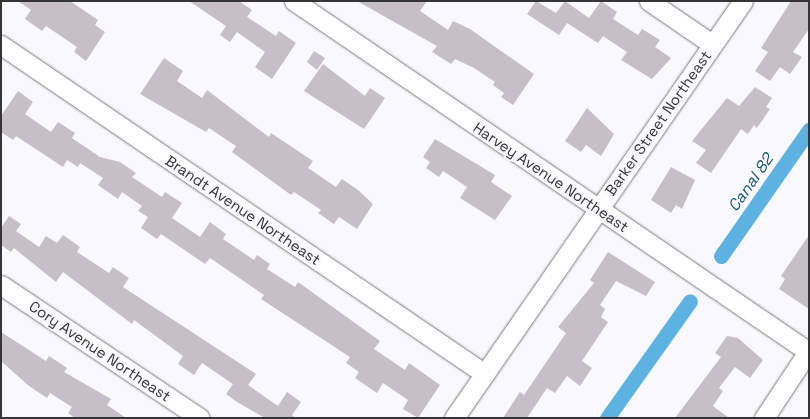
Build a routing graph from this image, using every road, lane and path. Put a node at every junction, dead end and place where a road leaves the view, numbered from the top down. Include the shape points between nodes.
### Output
1 (294, 1) edge
2 (649, 1) edge
3 (743, 1) edge
4 (712, 44) junction
5 (1, 45) edge
6 (598, 210) junction
7 (1, 285) edge
8 (809, 351) edge
9 (485, 374) junction
10 (200, 418) edge
11 (454, 418) edge
12 (764, 418) edge

1 - 6 street, Harvey Avenue Northeast
2 - 4 street
3 - 4 street, Barker Street Northeast
4 - 6 street, Barker Street Northeast
5 - 9 street, Brandt Avenue Northeast
6 - 8 street, Harvey Avenue Northeast
6 - 9 street, Barker Street Northeast
7 - 10 street, Cory Avenue Northeast
8 - 12 street
9 - 11 street, Barker Street Northeast

